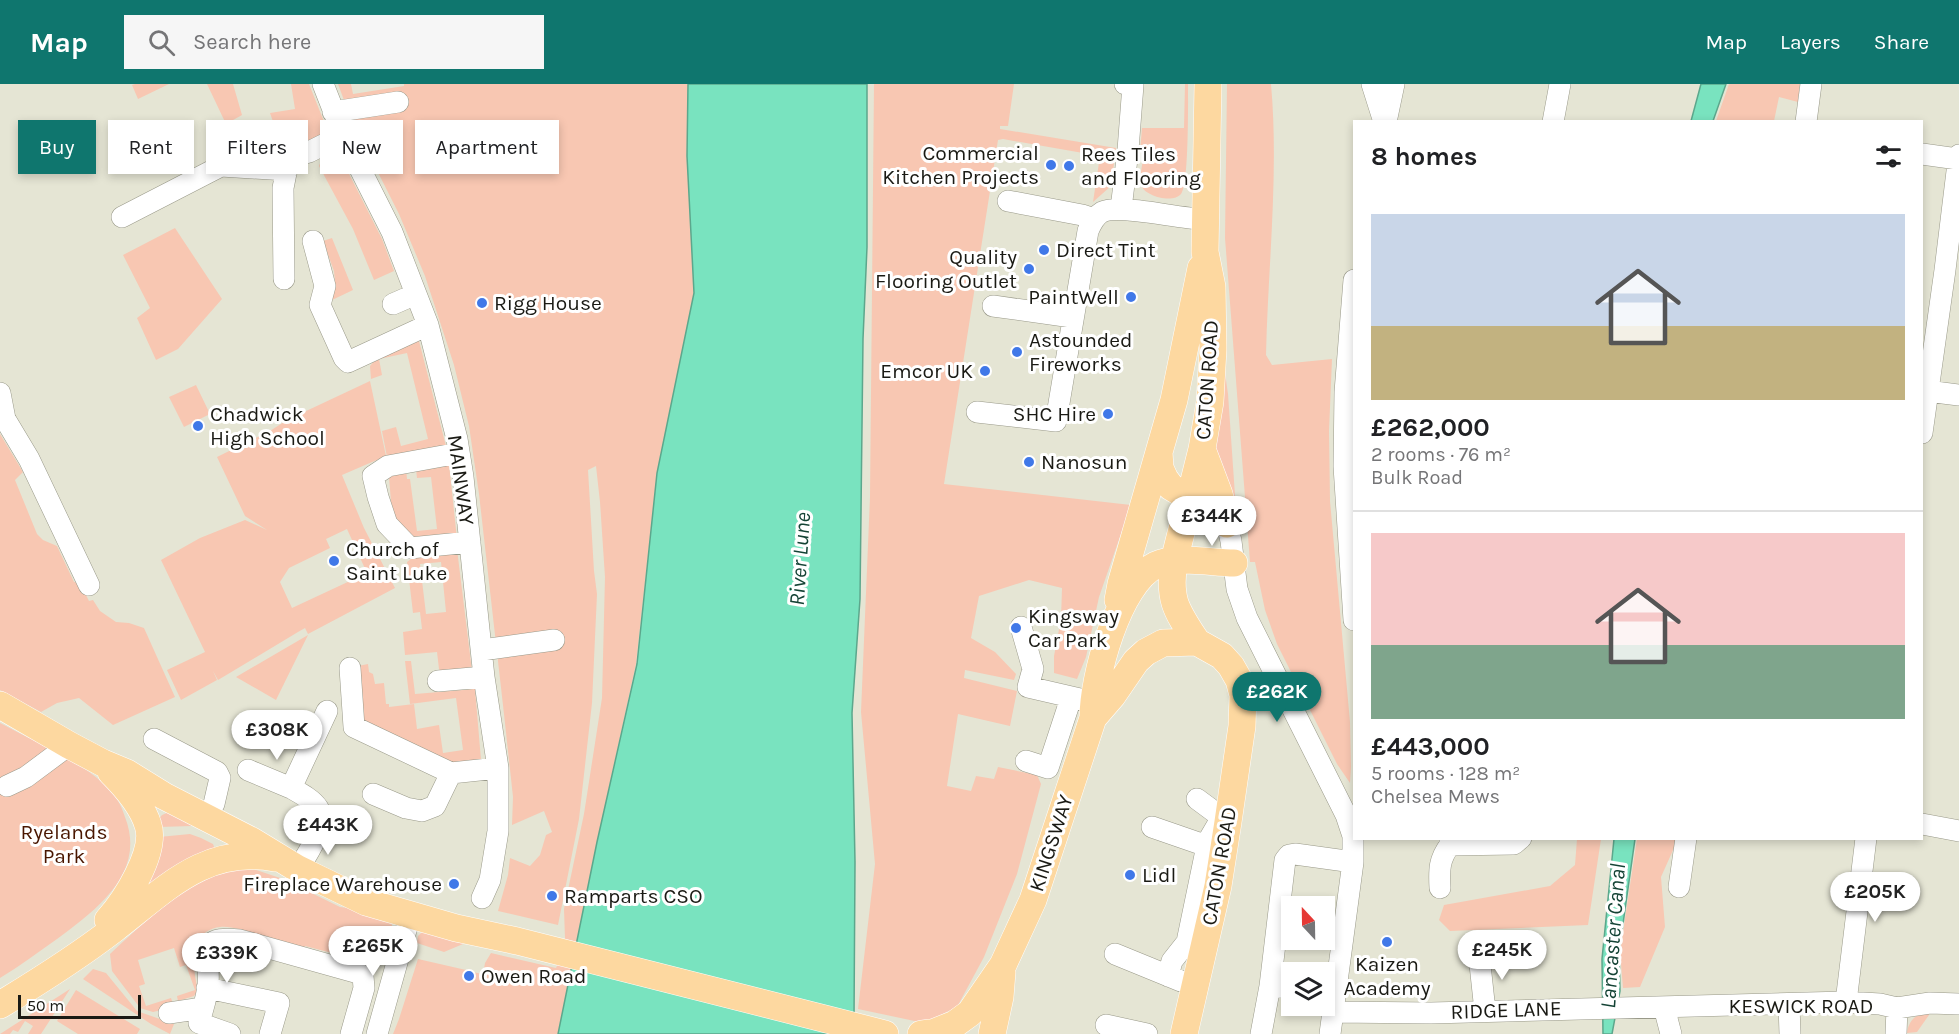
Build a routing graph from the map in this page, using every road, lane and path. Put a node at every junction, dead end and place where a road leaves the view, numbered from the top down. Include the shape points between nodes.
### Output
1 (323, 84) edge
2 (1125, 84) edge
3 (1208, 84) edge
4 (1372, 84) edge
5 (1394, 84) edge
6 (1560, 84) edge
7 (1811, 84) edge
8 (398, 102) dead end
9 (333, 112) junction
10 (336, 120) edge
11 (1384, 120) edge
12 (1385, 120) edge
13 (1553, 120) edge
14 (1806, 120) edge
15 (1923, 154) edge
16 (1958, 157) edge
17 (206, 174) edge
18 (286, 174) edge
19 (363, 174) edge
20 (1008, 201) dead end
21 (1121, 209) junction
22 (122, 217) dead end
23 (1094, 219) junction
24 (1206, 219) junction
25 (313, 241) dead end
26 (1205, 252) junction
27 (1953, 257) edge
28 (284, 279) dead end
29 (416, 294) junction
30 (393, 304) dead end
31 (993, 306) dead end
32 (1353, 313) edge
33 (1072, 317) junction
34 (428, 325) junction
35 (1352, 346) edge
36 (1927, 391) junction
37 (0, 393) edge
38 (1959, 395) edge
39 (977, 412) dead end
40 (3, 418) edge
41 (1923, 425) edge
42 (1202, 449) junction
43 (459, 453) junction
44 (1159, 453) junction
45 (1191, 500) junction
46 (1227, 524) junction
47 (470, 542) junction
48 (1174, 561) junction
49 (1234, 562) junction
50 (89, 585) dead end
51 (1353, 606) edge
52 (1021, 627) dead end
53 (1112, 630) junction
54 (554, 640) dead end
55 (1197, 642) junction
56 (482, 650) junction
57 (350, 668) dead end
58 (484, 677) junction
59 (438, 681) dead end
60 (0, 705) edge
61 (1086, 706) junction
62 (327, 711) dead end
63 (154, 739) dead end
64 (69, 745) junction
65 (1026, 761) dead end
66 (103, 763) junction
67 (498, 768) junction
68 (1047, 768) junction
69 (248, 770) dead end
70 (451, 773) junction
71 (1073, 777) junction
72 (7, 786) dead end
73 (291, 788) junction
74 (374, 794) dead end
75 (164, 796) junction
76 (1197, 799) dead end
77 (204, 817) junction
78 (1225, 819) junction
79 (1923, 824) edge
80 (148, 825) junction
81 (1152, 827) dead end
82 (1353, 828) edge
83 (1959, 831) edge
84 (1519, 840) edge
85 (1686, 840) edge
86 (1866, 840) edge
87 (1450, 842) edge
88 (1207, 846) junction
89 (1353, 862) junction
90 (289, 864) junction
91 (1440, 888) dead end
92 (1679, 888) dead end
93 (482, 898) dead end
94 (410, 916) junction
95 (1115, 954) dead end
96 (1479, 955) dead end
97 (1003, 965) junction
98 (57, 968) junction
99 (1335, 973) edge
100 (1168, 976) junction
101 (1195, 986) junction
102 (1270, 986) junction
103 (1281, 987) edge
104 (363, 991) junction
105 (205, 998) junction
106 (1335, 999) edge
107 (387, 1002) junction
108 (1846, 1002) junction
109 (1789, 1004) junction
110 (1959, 1004) edge
111 (0, 1005) edge
112 (1642, 1007) joint
113 (1664, 1007) junction
114 (1897, 1008) junction
115 (1485, 1011) junction
116 (169, 1012) dead end
117 (1330, 1016) edge
118 (1106, 1025) dead end
119 (230, 1034) edge
120 (270, 1034) edge
121 (351, 1034) edge
122 (377, 1034) edge
123 (885, 1034) edge
124 (921, 1034) edge
125 (992, 1034) edge
126 (1147, 1034) edge
127 (1184, 1034) edge
128 (1262, 1034) edge
129 (1330, 1034) edge
130 (1671, 1034) edge
131 (1790, 1034) edge
132 (1896, 1034) edge

1 - 9 street, MAINWAY
2 - 21 street via 1132,85
3 - 24 main road, CATON ROAD
4 - 11 street
5 - 12 street
6 - 13 street
7 - 14 street
8 - 9 street
9 - 10 street, MAINWAY
15 - 16 street
16 - 27 street
17 - 22 street
18 - 28 street
19 - 29 street, MAINWAY via 392,232
20 - 23 street
21 - 23 street via 1101,213
21 - 24 street
23 - 33 street via 1088,231
24 - 26 main road, CATON ROAD
25 - 34 street via 325,286 320,304 352,370
26 - 42 main road, CATON ROAD via 1212,287 1213,349
26 - 44 main road, CATON ROAD
27 - 36 street
29 - 30 street
29 - 34 street, MAINWAY
31 - 33 street
32 - 35 street
33 - 39 street via 1056,421
34 - 43 street, MAINWAY
35 - 51 street via 1345,392 1344,466
36 - 38 street
36 - 41 street
37 - 40 street
40 - 50 street via 28,459
42 - 45 main road, CATON ROAD
42 - 46 main road
43 - 47 street, MAINWAY
43 - 47 street via 388,466 373,476 387,524 401,553
44 - 45 main road via 1165,479
44 - 53 main road, CATON ROAD via 1121,584
45 - 46 main road
45 - 48 main road, CATON ROAD
46 - 49 street
47 - 56 street, MAINWAY
48 - 49 main road
48 - 53 main road via 1156,565 1138,580 1123,602
48 - 55 main road, CATON ROAD via 1172,593 1177,611
49 - 82 street via 1237,589 1247,618
52 - 61 street via 1033,669 1028,687
53 - 61 main road, KINGSWAY
54 - 56 street
55 - 61 main road via 1163,643 1146,652 1128,670 1112,696
55 - 78 main road, CATON ROAD via 1232,666 1243,695 1242,726
56 - 58 street, MAINWAY
57 - 70 street via 354,727
58 - 59 street
58 - 67 street, MAINWAY
60 - 64 main road
61 - 68 street
61 - 71 main road, KINGSWAY
62 - 73 street
63 - 77 street via 217,772 220,778 214,804
64 - 66 main road
64 - 72 street
65 - 68 street
66 - 75 main road
66 - 80 main road via 132,796
67 - 70 street
67 - 93 street, MAINWAY via 498,831 490,880
68 - 71 street
69 - 73 street
70 - 74 street via 435,806 422,811
71 - 97 main road, KINGSWAY via 1033,900
73 - 90 street via 317,806 321,824
75 - 77 main road
75 - 80 main road
76 - 78 street
77 - 90 main road
78 - 88 street
78 - 101 main road, CATON ROAD via 1218,886
79 - 83 street
80 - 98 main road via 147,848 131,891 104,924
81 - 88 street
82 - 89 street
84 - 87 street via 1514,844
85 - 92 street
86 - 108 street
87 - 91 street via 1439,865
88 - 100 street via 1187,942 1172,961
89 - 99 street
89 - 102 street via 1295,854 1285,860
90 - 94 main road via 366,902
90 - 98 main road via 262,855 240,855 222,858 185,874 114,930
94 - 107 street
94 - 123 main road
95 - 100 street
96 - 115 street
97 - 124 main road via 970,1013 955,1024
97 - 125 main road
98 - 111 main road
100 - 101 street
101 - 127 main road, CATON ROAD
102 - 103 street
102 - 128 street
104 - 105 street via 363,976 352,970 223,939 210,944 206,953
104 - 107 street
104 - 121 street
105 - 116 street
105 - 119 street via 199,1023
105 - 120 street via 279,1003
106 - 115 street, RIDGE LANE via 1431,1013
107 - 122 street
108 - 109 street, KESWICK ROAD
108 - 114 street, KESWICK ROAD
109 - 113 street, KESWICK ROAD
109 - 131 street
110 - 114 street, KESWICK ROAD
112 - 113 street, KESWICK ROAD
112 - 115 street, RIDGE LANE
113 - 130 street
114 - 132 street
117 - 129 street
118 - 126 street

